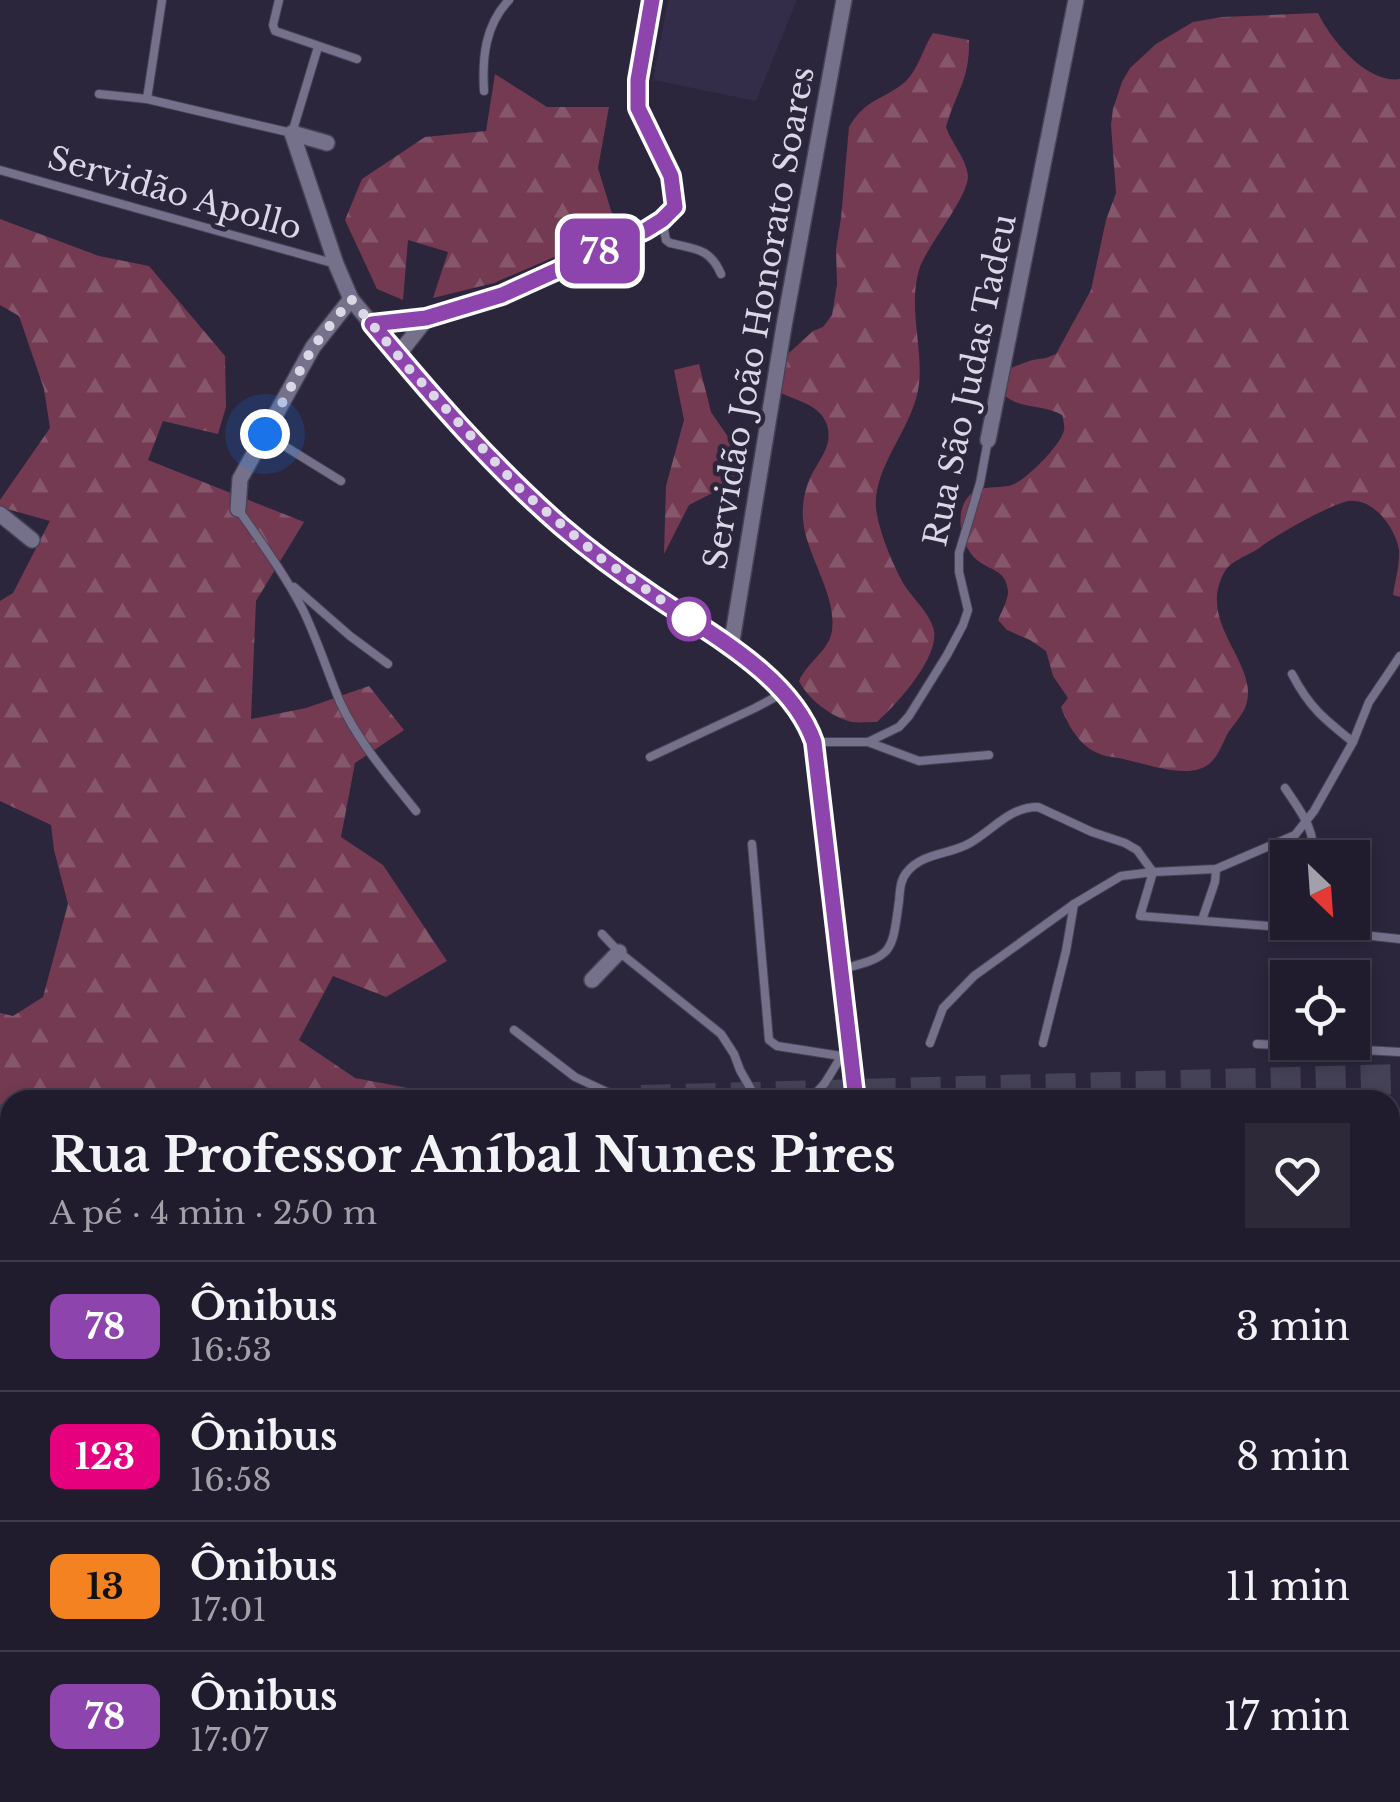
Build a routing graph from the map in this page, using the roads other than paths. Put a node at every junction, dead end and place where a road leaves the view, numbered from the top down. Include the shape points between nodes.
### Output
1 (162, 0) edge
2 (279, 0) edge
3 (509, 0) edge
4 (652, 0) edge
5 (844, 0) edge
6 (1076, 0) edge
7 (318, 46) junction
8 (357, 59) dead end
9 (484, 91) dead end
10 (98, 94) dead end
11 (148, 98) junction
12 (292, 134) junction
13 (326, 142) dead end
14 (0, 170) edge
15 (662, 220) junction
16 (336, 264) junction
17 (720, 274) dead end
18 (351, 299) junction
19 (426, 318) junction
20 (372, 324) junction
21 (398, 355) junction
22 (265, 434) junction
23 (988, 440) joint
24 (341, 482) dead end
25 (238, 509) joint
26 (0, 514) edge
27 (32, 540) dead end
28 (287, 581) junction
29 (730, 647) junction
30 (1400, 656) edge
31 (388, 664) dead end
32 (1292, 674) dead end
33 (783, 693) junction
34 (814, 742) junction
35 (868, 742) junction
36 (1352, 742) junction
37 (989, 755) dead end
38 (650, 757) dead end
39 (1285, 788) dead end
40 (416, 811) dead end
41 (1308, 822) junction
42 (1313, 840) edge
43 (752, 844) dead end
44 (1216, 869) junction
45 (1153, 872) junction
46 (1074, 904) junction
47 (1202, 920) junction
48 (1270, 924) edge
49 (602, 934) dead end
50 (1370, 935) edge
51 (1400, 939) edge
52 (619, 952) junction
53 (842, 969) junction
54 (592, 980) dead end
55 (514, 1030) dead end
56 (930, 1042) dead end
57 (1043, 1042) dead end
58 (1257, 1044) dead end
59 (844, 1049) junction
60 (1400, 1052) edge
61 (599, 1090) edge
62 (751, 1090) edge
63 (819, 1090) edge
64 (854, 1090) edge

1 - 11 lane
2 - 7 lane via 274,31
3 - 9 lane via 484,52
4 - 15 street via 638,108 671,176 675,207
5 - 29 street, Servidão João Honorato Soares
6 - 23 street, Rua São Judas Tadeu
7 - 8 lane
7 - 12 lane
10 - 11 lane
11 - 12 lane
12 - 13 street
12 - 16 street
14 - 16 lane, Servidão Apollo
15 - 17 lane via 670,244 705,252
15 - 19 street via 526,285
16 - 18 street
18 - 20 street
18 - 22 street via 313,347
19 - 20 street
19 - 21 street
20 - 21 street
21 - 29 street via 522,491 645,590
22 - 24 lane
22 - 25 street via 240,479
23 - 35 lane, Rua São Judas Tadeu via 959,553 968,610 964,625 910,716
25 - 28 lane
26 - 27 street
28 - 31 lane
28 - 40 lane via 356,734
29 - 33 street
30 - 36 lane
32 - 36 lane via 1316,712
33 - 34 street
33 - 38 lane
34 - 35 lane
34 - 53 street
35 - 37 lane via 919,761
36 - 41 lane
39 - 41 lane
41 - 42 lane
41 - 44 lane via 1296,836
43 - 59 lane via 770,1040 777,1046
44 - 45 lane
44 - 47 lane
45 - 46 lane via 1121,876
45 - 47 lane via 1140,916
45 - 53 lane via 1125,842 1028,807 966,846 914,865 900,886 889,949 874,961
46 - 56 lane via 974,976 943,1008
46 - 57 lane
47 - 48 lane
49 - 52 lane
50 - 51 lane
52 - 54 street
52 - 62 lane via 721,1034
53 - 59 street
55 - 61 lane
58 - 60 lane
59 - 63 lane
59 - 64 street

